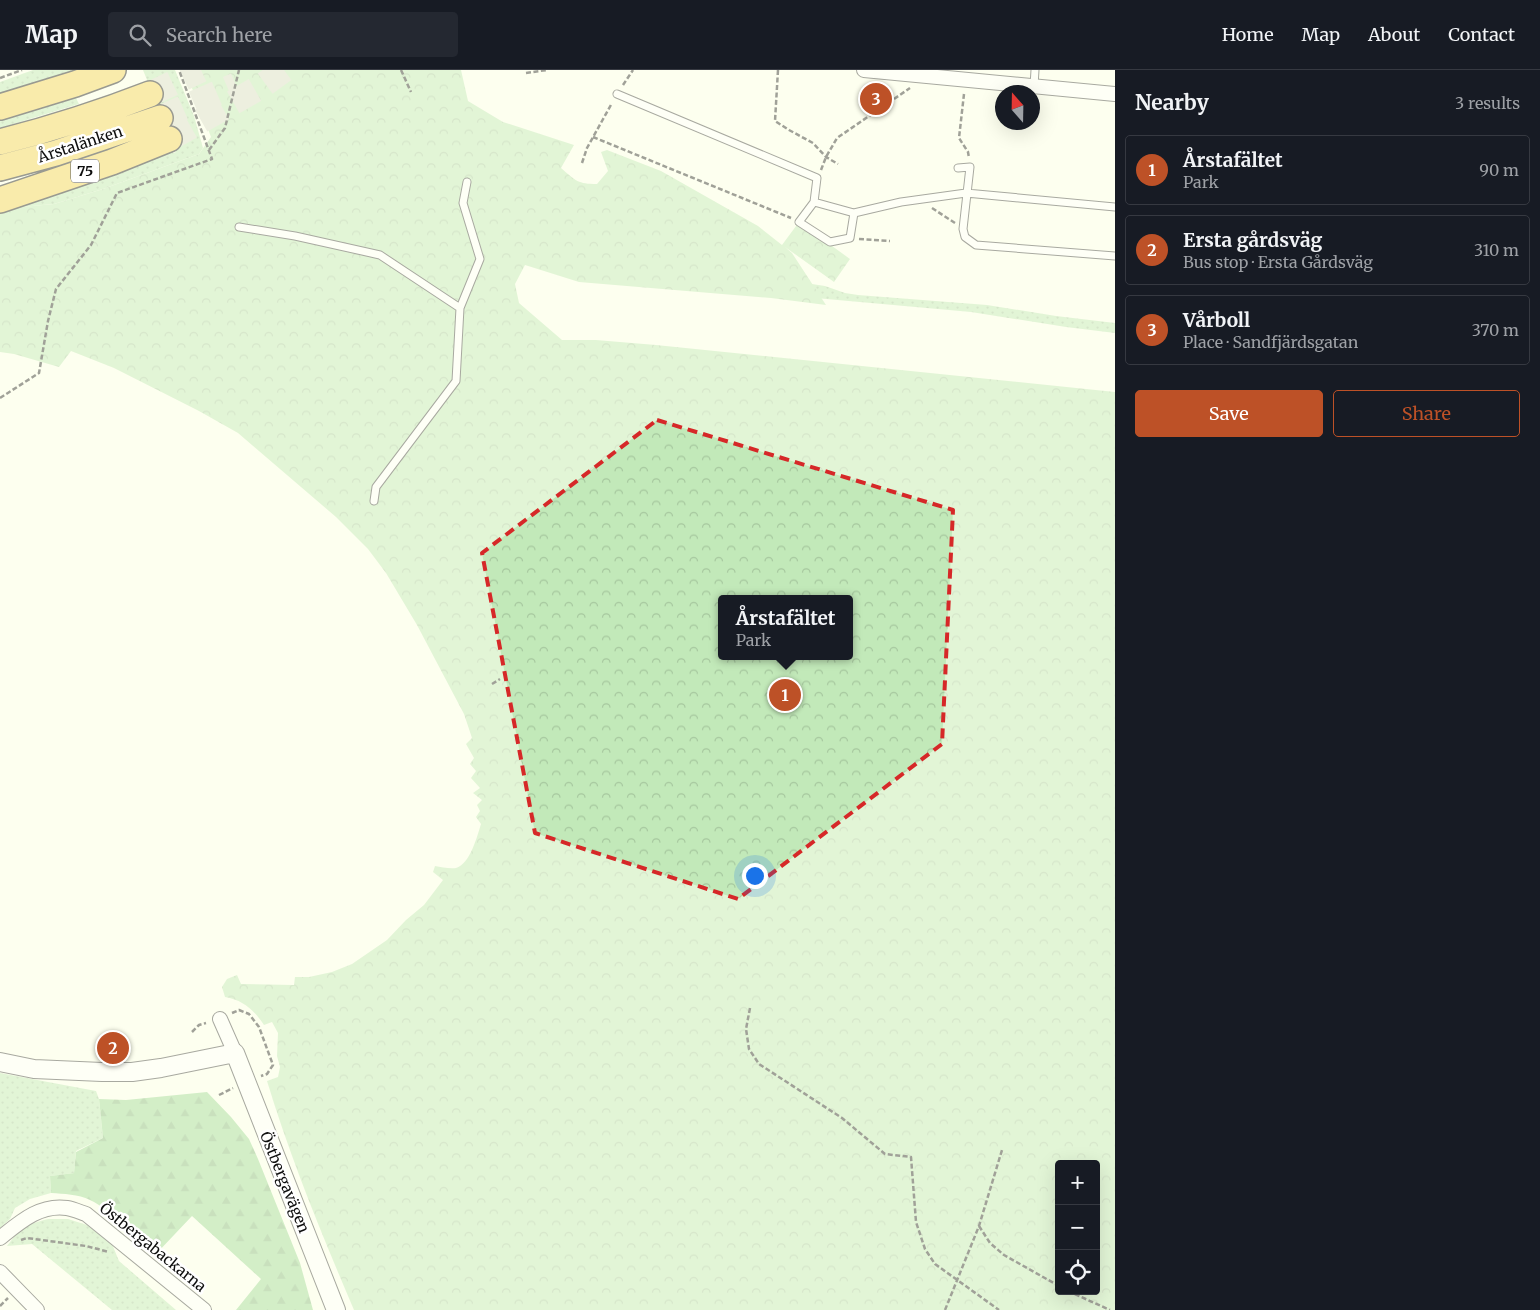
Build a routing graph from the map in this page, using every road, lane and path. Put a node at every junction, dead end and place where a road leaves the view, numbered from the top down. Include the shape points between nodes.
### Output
1 (22, 70) edge
2 (113, 70) edge
3 (179, 70) edge
4 (239, 70) edge
5 (401, 70) edge
6 (547, 70) edge
7 (633, 70) edge
8 (778, 70) edge
9 (864, 70) edge
10 (1035, 70) edge
11 (526, 73) dead end
12 (965, 75) edge
13 (926, 76) junction
14 (0, 78) edge
15 (1028, 85) edge
16 (1034, 85) edge
17 (1040, 87) edge
18 (411, 92) dead end
19 (150, 94) tunnel mouth
20 (617, 94) junction
21 (1115, 94) edge
22 (0, 107) edge
23 (593, 137) junction
24 (0, 142) edge
25 (208, 150) junction
26 (826, 157) junction
27 (582, 163) dead end
28 (838, 164) dead end
29 (970, 167) junction
30 (0, 168) edge
31 (958, 168) dead end
32 (817, 178) junction
33 (467, 182) dead end
34 (966, 193) junction
35 (918, 199) junction
36 (0, 200) edge
37 (814, 202) junction
38 (1115, 207) edge
39 (854, 213) junction
40 (799, 222) junction
41 (239, 227) dead end
42 (963, 229) junction
43 (850, 238) junction
44 (890, 241) dead end
45 (1115, 256) edge
46 (460, 308) junction
47 (0, 398) edge
48 (374, 501) dead end
49 (500, 679) dead end
50 (492, 684) dead end
51 (750, 1008) dead end
52 (220, 1019) junction
53 (192, 1032) dead end
54 (234, 1053) junction
55 (0, 1062) edge
56 (273, 1066) dead end
57 (1002, 1150) dead end
58 (979, 1226) junction
59 (2, 1236) edge
60 (115, 1254) dead end
61 (0, 1272) edge
62 (957, 1278) junction
63 (1055, 1284) edge
64 (1077, 1295) edge
65 (37, 1310) edge
66 (204, 1310) edge
67 (336, 1310) edge
68 (946, 1310) edge
69 (999, 1310) edge
70 (1110, 1310) edge

1 - 14 path
2 - 22 highway
3 - 25 path
4 - 25 path via 225,128
5 - 18 path
6 - 11 path
7 - 20 path
8 - 26 path via 775,121 813,143
9 - 13 street
10 - 16 lane
12 - 13 street
12 - 15 street
12 - 29 path via 959,138 968,152
13 - 26 path via 836,138
17 - 21 street
19 - 24 highway, Årstalänken via 48,130
20 - 23 path
20 - 32 lane
23 - 27 path
23 - 40 path
25 - 47 path via 212,159 117,193 91,245 56,289 39,373
26 - 28 path
26 - 32 path
29 - 31 lane
29 - 34 lane
30 - 36 highway, Årstalänken / 75 via 165,128 112,162
32 - 37 lane
33 - 46 lane via 463,203 480,258
34 - 35 lane
34 - 38 lane
34 - 42 lane
35 - 39 lane
35 - 42 path
37 - 39 lane
37 - 40 lane
39 - 43 lane
40 - 43 lane via 830,242
41 - 46 lane via 380,254
42 - 45 lane via 966,237 976,245
43 - 44 path
46 - 48 lane via 456,381 376,487
49 - 50 path
51 - 62 path via 746,1029 749,1049 759,1064 842,1118 886,1154 911,1157 916,1222 935,1264
52 - 53 path via 199,1025
52 - 54 street
52 - 56 path via 239,1010 250,1014 259,1027
54 - 55 street via 162,1068 122,1072 34,1069
54 - 67 street, Östbergavägen
57 - 58 path
58 - 62 path
58 - 63 path via 1004,1255
59 - 60 path via 9,1243 27,1238 86,1246
59 - 66 street, Östbergabackarna via 34,1212 67,1208 86,1214
61 - 65 street
62 - 68 path
62 - 69 path
64 - 70 path

